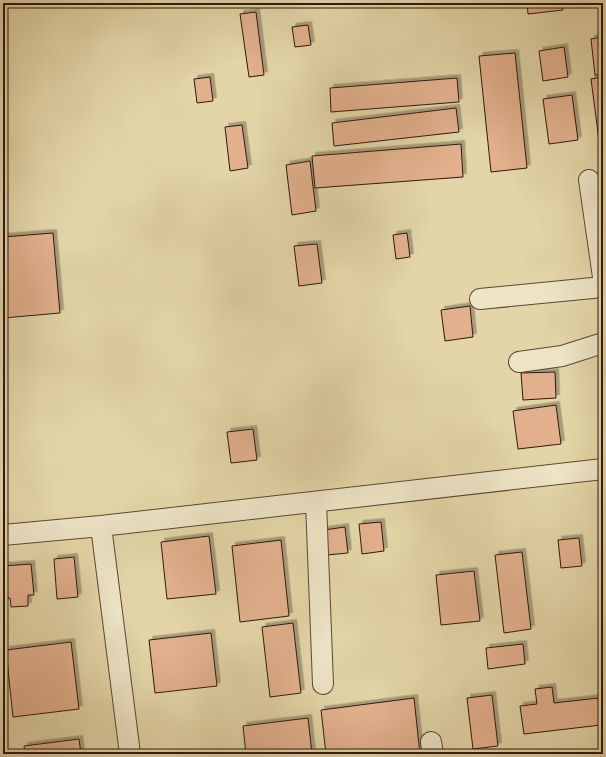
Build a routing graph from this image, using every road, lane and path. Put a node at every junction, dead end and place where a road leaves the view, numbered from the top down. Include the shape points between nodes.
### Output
1 (589, 180) dead end
2 (603, 277) edge
3 (603, 287) edge
4 (480, 299) dead end
5 (603, 343) edge
6 (518, 362) dead end
7 (603, 469) edge
8 (316, 502) junction
9 (101, 526) junction
10 (3, 535) edge
11 (323, 684) dead end
12 (130, 754) edge

1 - 2 street
3 - 4 street
5 - 6 street via 562,356
7 - 8 street
8 - 9 street
8 - 11 street
9 - 10 street
9 - 12 street

